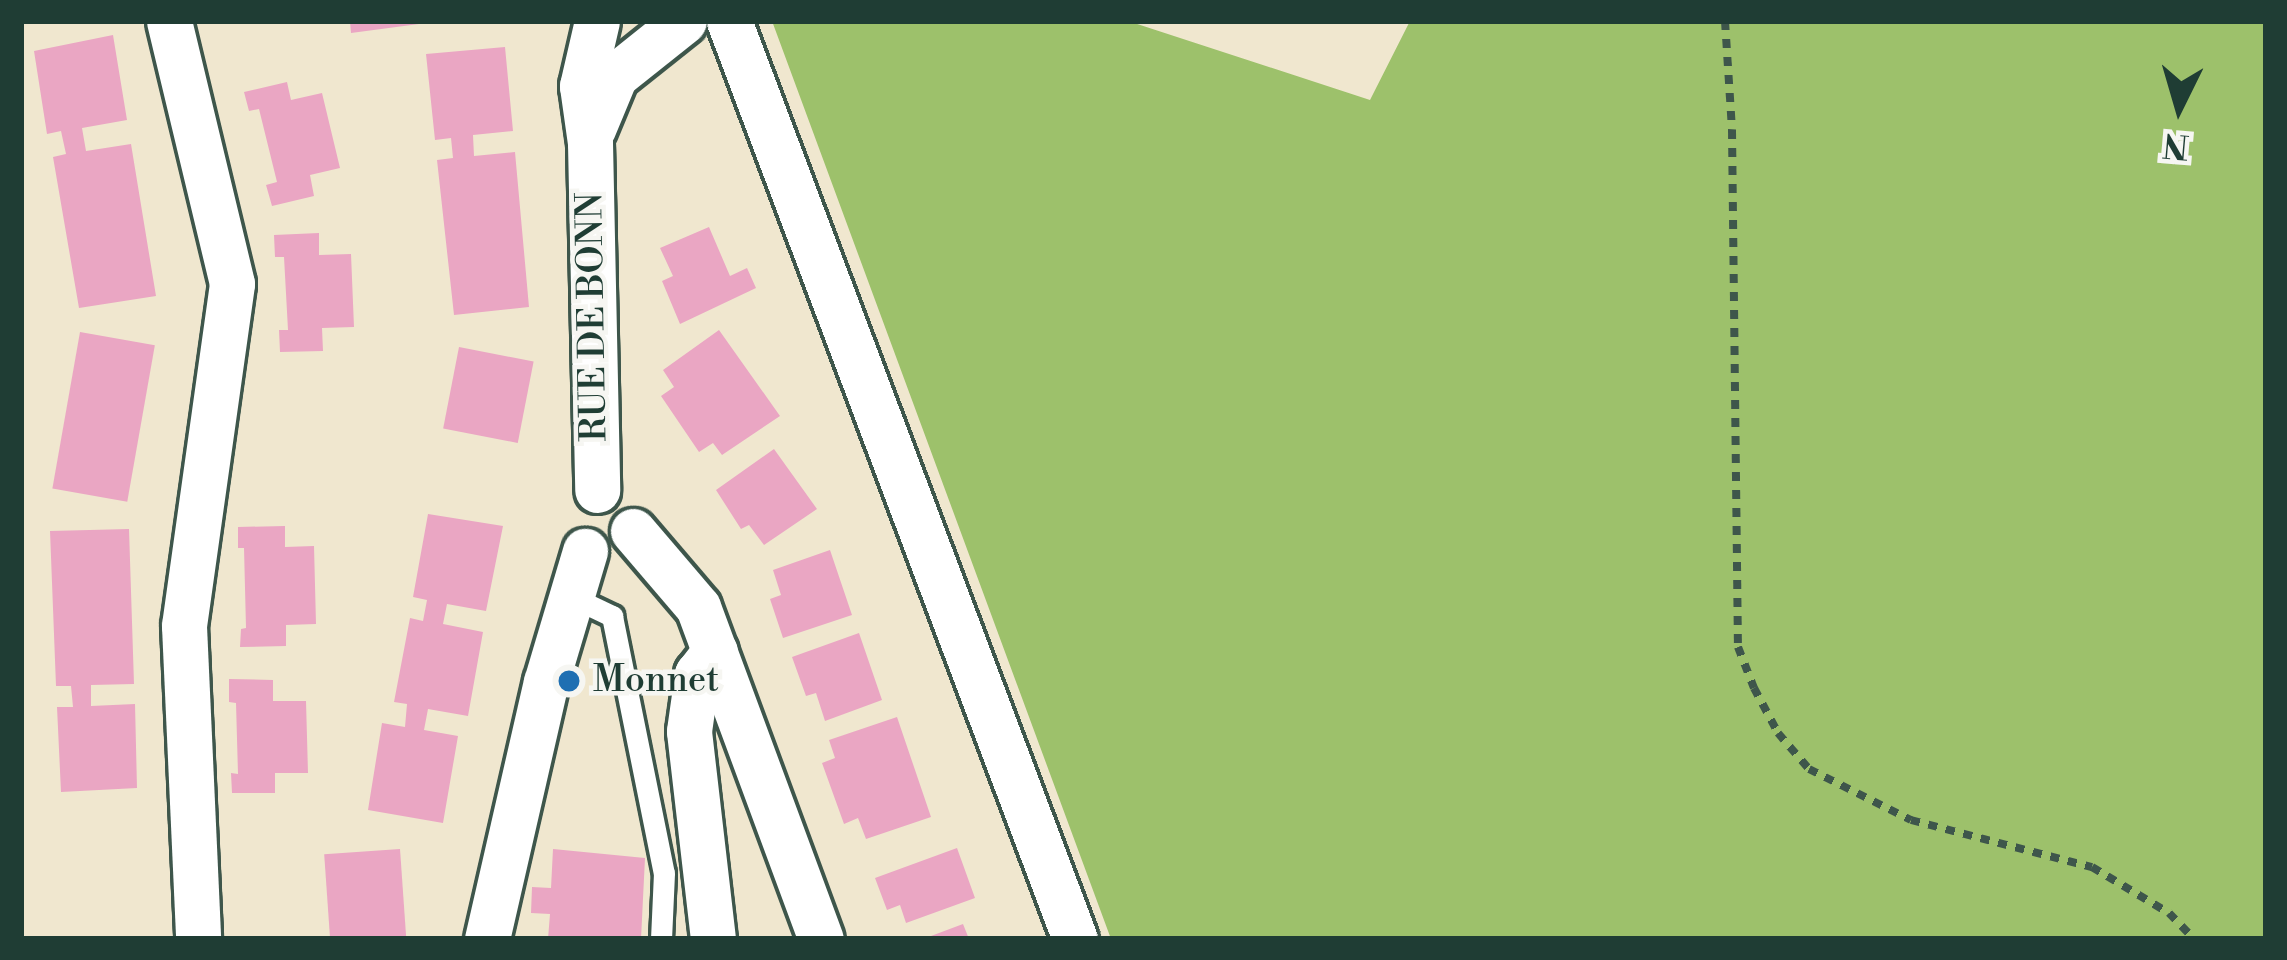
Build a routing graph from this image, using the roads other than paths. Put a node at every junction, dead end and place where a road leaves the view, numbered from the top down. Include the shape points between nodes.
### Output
1 (169, 21) edge
2 (597, 21) edge
3 (684, 21) edge
4 (729, 21) edge
5 (590, 143) junction
6 (597, 490) junction
7 (633, 532) junction
8 (585, 551) junction
9 (570, 596) junction
10 (715, 651) junction
11 (198, 939) edge
12 (487, 939) edge
13 (661, 939) edge
14 (713, 939) edge
15 (821, 939) edge
16 (1075, 939) edge

1 - 11 street via 232,284 184,626
2 - 5 street, RUE DE BONN via 582,86
3 - 5 street, RUE DE BONN via 615,76
4 - 16 street
5 - 6 street, RUE DE BONN
6 - 7 street via 626,501
6 - 8 street via 579,499 569,517
7 - 8 street via 614,553
7 - 10 street via 698,607
8 - 9 street
9 - 12 street
9 - 13 lane via 612,616 664,873
10 - 14 street via 697,674 689,731
10 - 15 street

